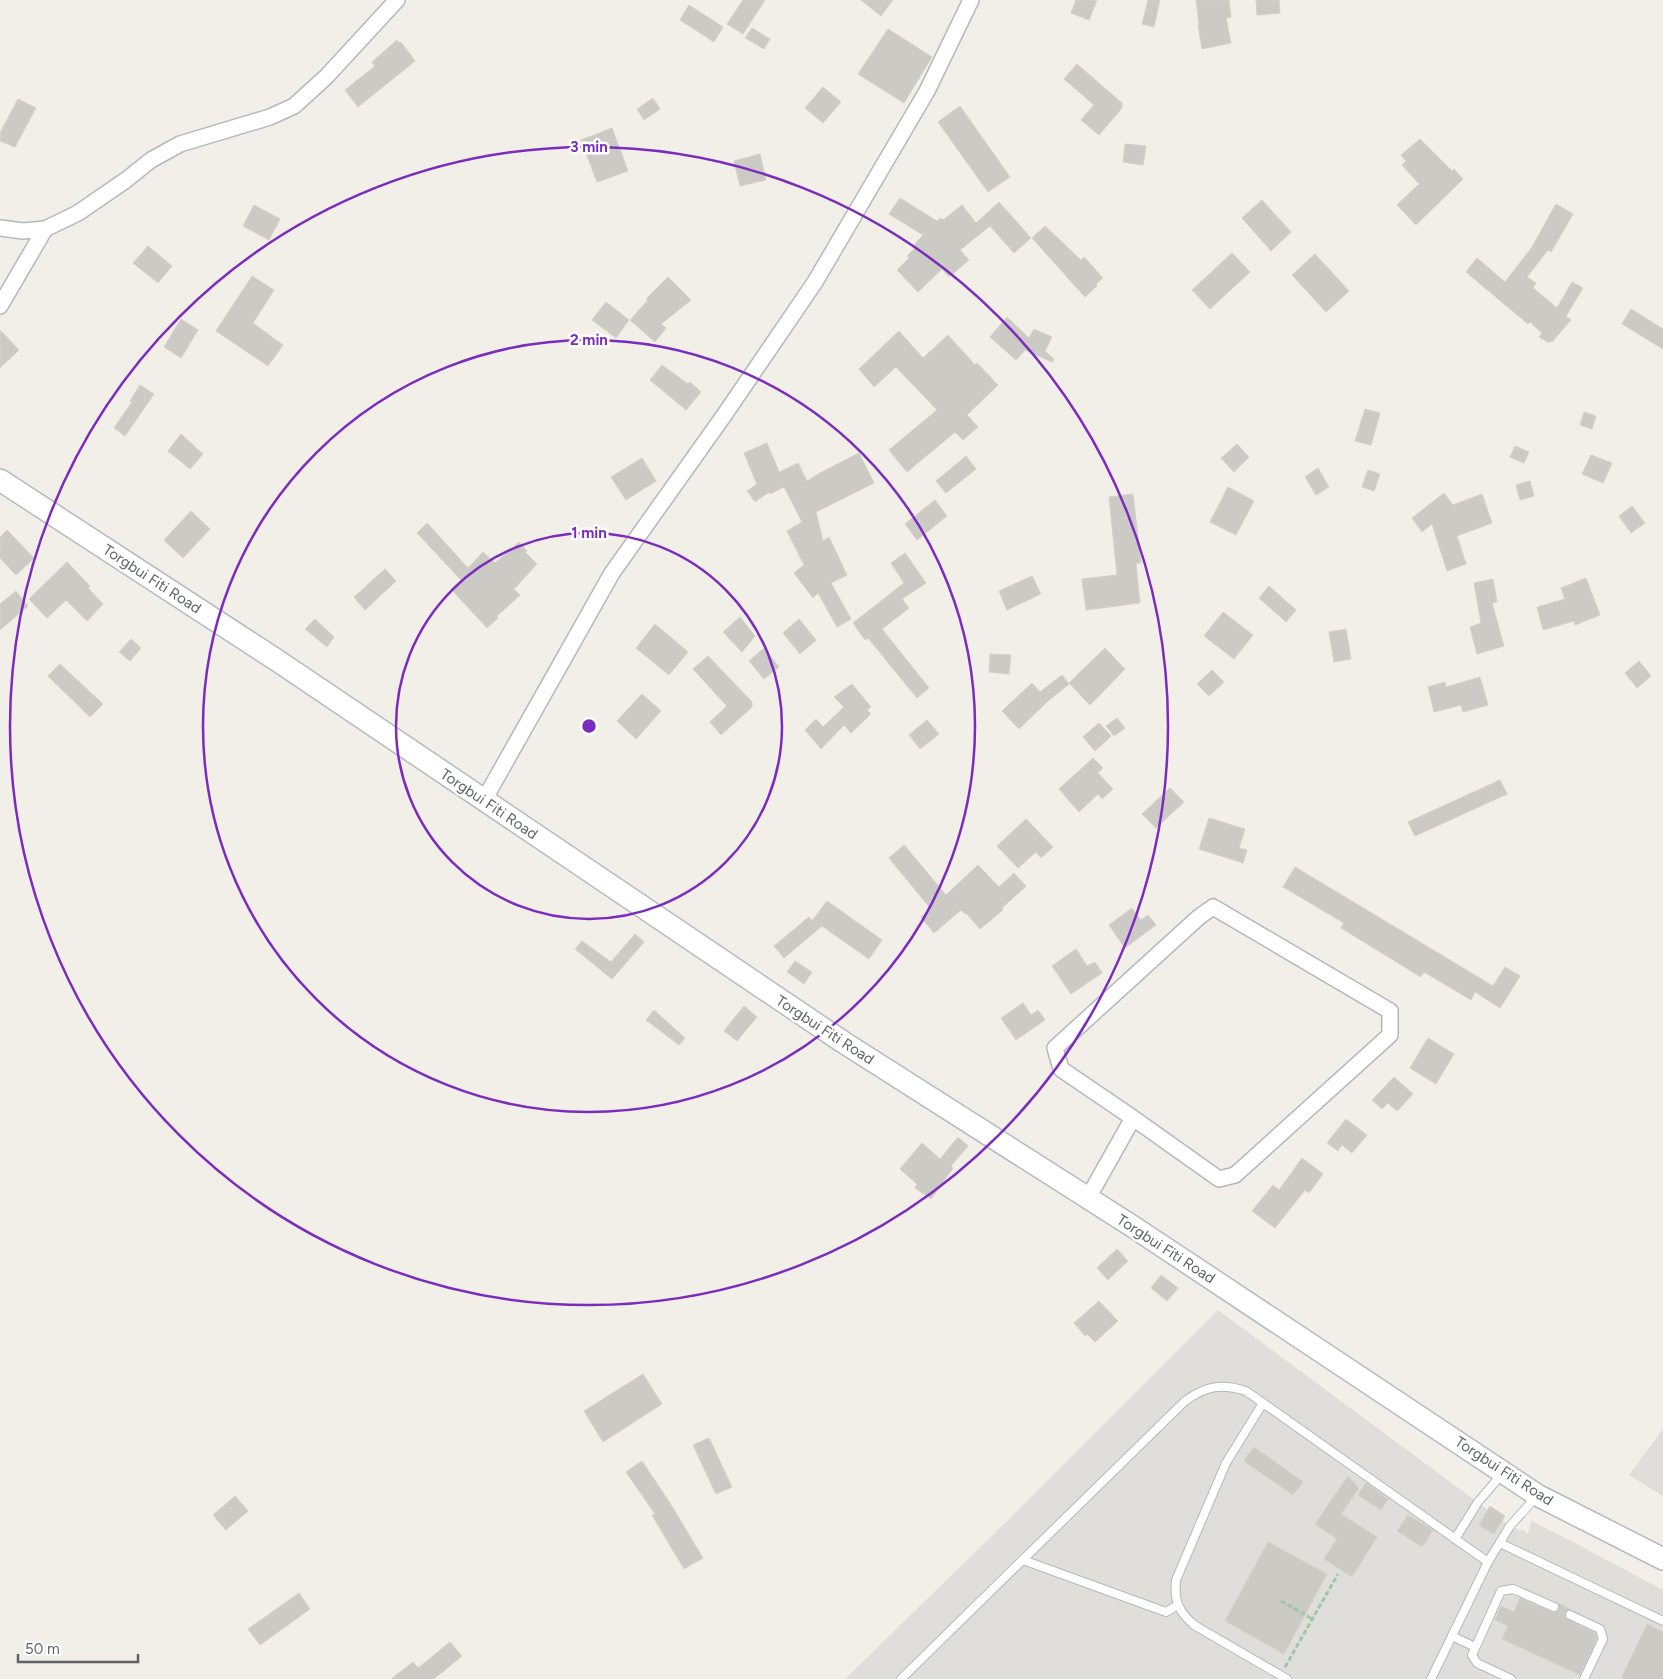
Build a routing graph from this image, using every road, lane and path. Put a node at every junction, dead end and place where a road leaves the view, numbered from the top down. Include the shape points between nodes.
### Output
1 (397, 0) edge
2 (971, 0) edge
3 (0, 228) edge
4 (45, 229) junction
5 (0, 306) edge
6 (0, 480) edge
7 (484, 800) junction
8 (1133, 1118) junction
9 (1088, 1198) junction
10 (1263, 1403) junction
11 (1504, 1472) junction
12 (1537, 1495) junction
13 (1455, 1539) junction
14 (1500, 1543) junction
15 (1663, 1559) edge
16 (1023, 1560) junction
17 (1488, 1562) junction
18 (1338, 1574) dead end
19 (1281, 1601) dead end
20 (1178, 1606) junction
21 (1554, 1607) dead end
22 (1570, 1615) dead end
23 (1312, 1619) junction
24 (1663, 1621) edge
25 (1452, 1636) junction
26 (1476, 1647) junction
27 (1284, 1677) edge
28 (1434, 1678) edge
29 (902, 1679) edge
30 (1511, 1679) edge
31 (1584, 1679) edge

1 - 4 street via 326,77 294,106 270,117 180,144 151,160 78,213
2 - 7 street via 927,91 815,282 612,573
3 - 4 street
4 - 5 street
6 - 7 street, Torgbui Fiti Road
7 - 9 street, Torgbui Fiti Road via 843,1042
8 - 8 street via 1061,1069 1055,1048 1198,916 1213,908 1390,1011 1390,1035 1235,1175 1219,1179
8 - 9 street
9 - 11 street, Torgbui Fiti Road
10 - 13 lane
10 - 16 lane via 1246,1391 1230,1386 1198,1392 1184,1401
10 - 20 lane via 1226,1463 1176,1580
11 - 12 street, Torgbui Fiti Road
11 - 13 lane via 1478,1502
12 - 14 lane
12 - 15 street, Torgbui Fiti Road
13 - 17 lane
14 - 17 lane
14 - 24 lane
16 - 20 lane via 1166,1612
16 - 29 lane
17 - 25 lane
18 - 23 path
19 - 23 path
20 - 27 lane via 1194,1625
21 - 26 lane via 1513,1589 1501,1592
22 - 31 lane via 1600,1629 1603,1639
23 - 27 path
25 - 26 lane
25 - 28 lane
26 - 30 lane via 1472,1655 1477,1663

